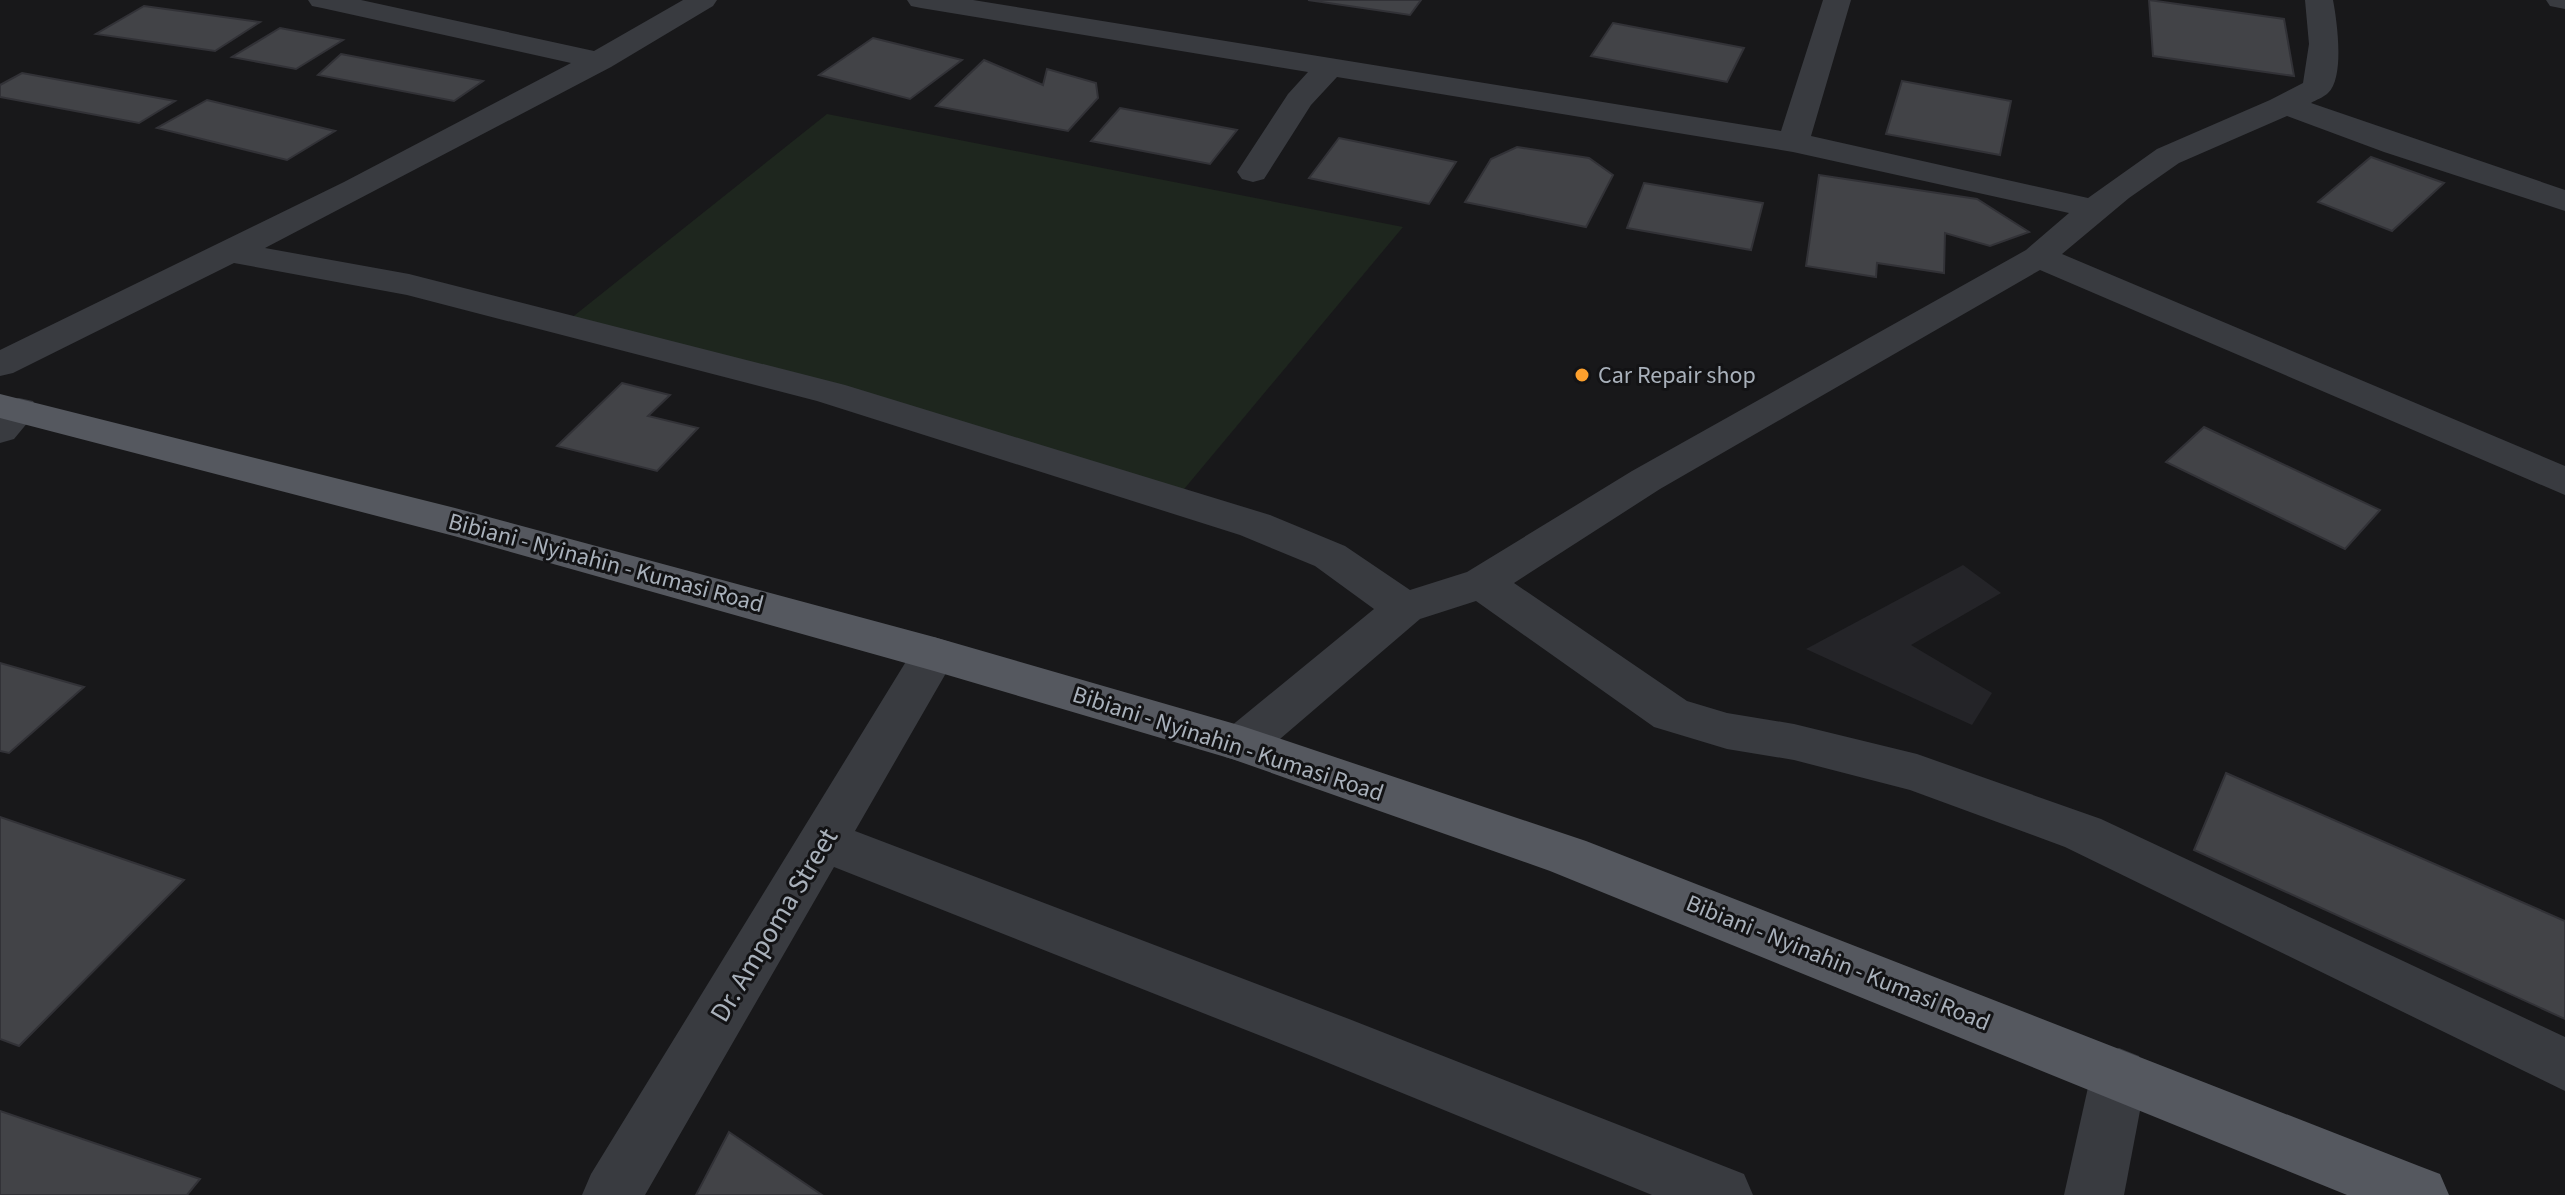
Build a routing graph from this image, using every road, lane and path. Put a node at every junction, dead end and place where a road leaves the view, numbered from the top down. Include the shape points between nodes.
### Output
1 (322, 0) edge
2 (703, 0) edge
3 (921, 0) edge
4 (1837, 0) edge
5 (2319, 0) edge
6 (601, 61) junction
7 (1329, 67) junction
8 (2290, 106) junction
9 (1793, 142) junction
10 (1253, 172) dead end
11 (2565, 201) edge
12 (2094, 209) junction
13 (230, 252) junction
14 (2038, 257) junction
15 (0, 365) edge
16 (6, 416) edge
17 (2565, 482) edge
18 (1482, 583) junction
19 (1404, 608) junction
20 (934, 654) junction
21 (1242, 744) junction
22 (824, 841) junction
23 (2565, 1065) edge
24 (2119, 1074) junction
25 (612, 1195) edge
26 (1723, 1195) edge
27 (2094, 1195) edge
28 (2419, 1195) edge

1 - 6 street
2 - 6 street
3 - 7 street
4 - 9 street
5 - 8 street via 2326,29 2317,87
6 - 13 street
7 - 9 street
7 - 10 street via 1299,100
8 - 11 street
8 - 12 street via 2169,155
9 - 12 street
12 - 14 street
13 - 15 street
13 - 19 street via 409,285 831,393 1255,525 1330,556
14 - 17 street
14 - 18 street via 1646,480
16 - 20 main road, Bibiani - Nyinahin - Kumasi Road via 455,522
18 - 19 street
18 - 23 street via 1671,714 1917,773 2083,833
19 - 21 street
20 - 21 main road, Bibiani - Nyinahin - Kumasi Road
20 - 22 street, Dr. Ampoma Street
21 - 24 main road, Bibiani - Nyinahin - Kumasi Road via 1568,856
22 - 25 street, Dr. Ampoma Street
22 - 26 street
24 - 27 street
24 - 28 main road, Bibiani - Nyinahin - Kumasi Road

